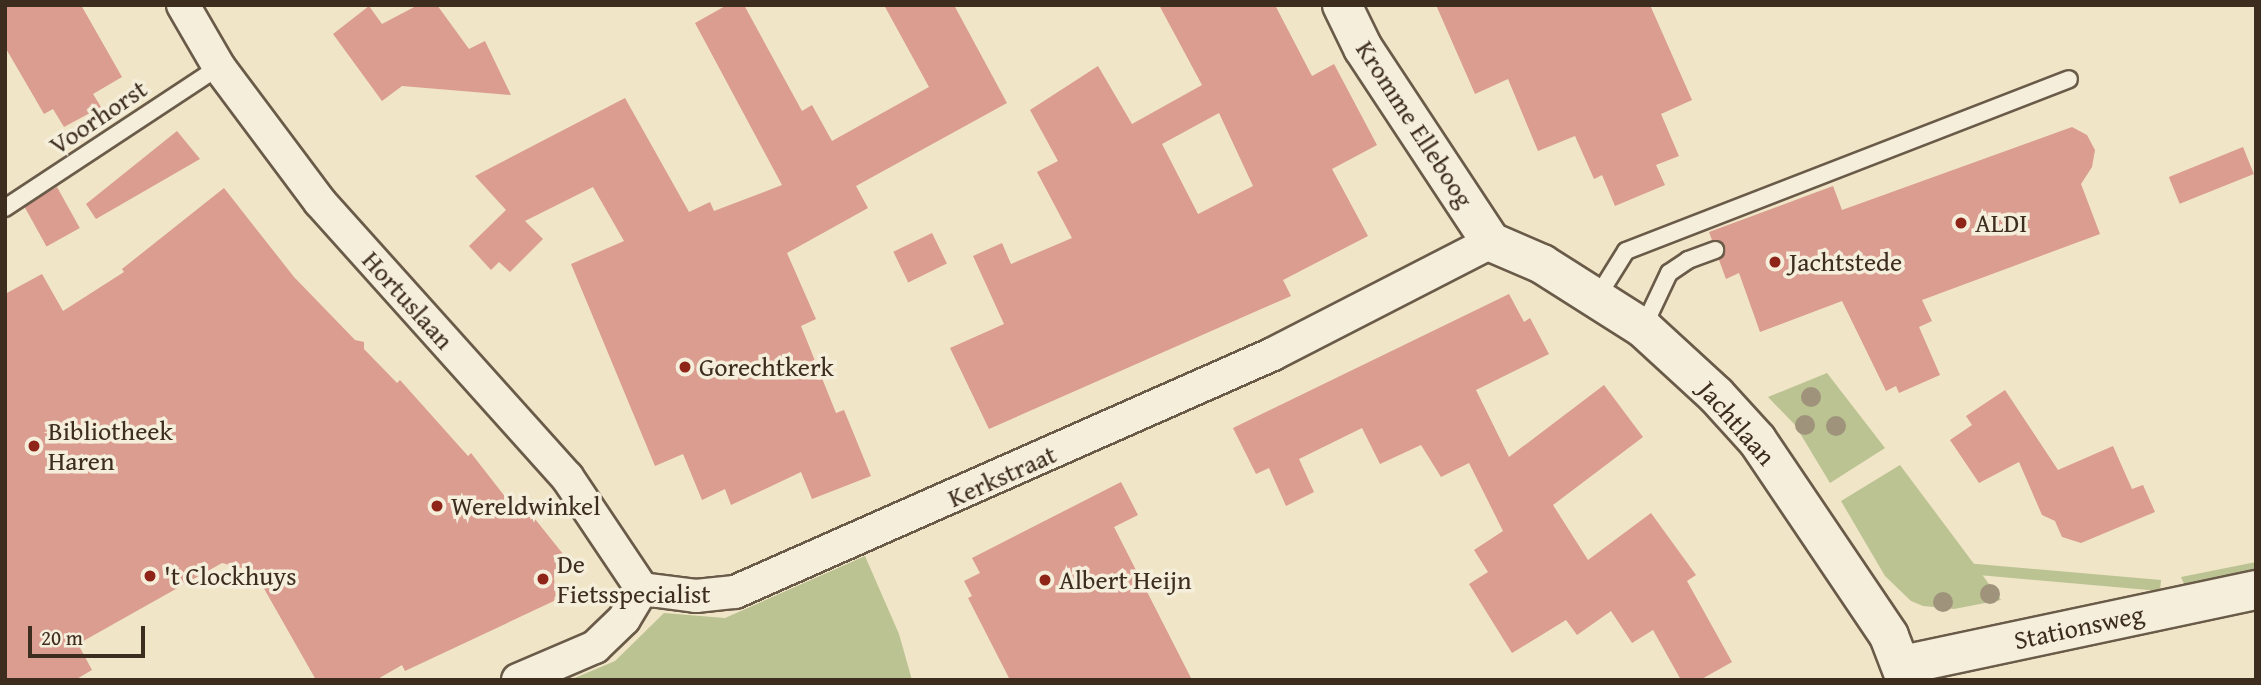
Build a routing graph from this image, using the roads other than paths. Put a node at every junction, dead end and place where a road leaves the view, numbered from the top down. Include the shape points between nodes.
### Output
1 (183, 5) edge
2 (1342, 5) edge
3 (219, 67) junction
4 (2069, 79) dead end
5 (11, 204) edge
6 (1492, 242) junction
7 (1716, 250) dead end
8 (1598, 296) junction
9 (1643, 328) junction
10 (642, 589) junction
11 (2256, 590) edge
12 (1905, 672) edge
13 (518, 680) edge

1 - 3 street, Hortuslaan
2 - 6 street, Kromme Elleboog via 1363,48
3 - 5 lane, Voorhorst
3 - 10 street, Hortuslaan via 320,202 567,477
4 - 8 lane via 1626,251
6 - 8 street, Jachtlaan
6 - 10 street, Kerkstraat via 1174,400 735,592 696,596
7 - 9 lane via 1688,260 1669,274
8 - 9 street, Jachtlaan
9 - 12 street, Jachtlaan via 1757,440 1864,597
10 - 13 street via 624,619 595,647
11 - 12 street, Stationsweg

